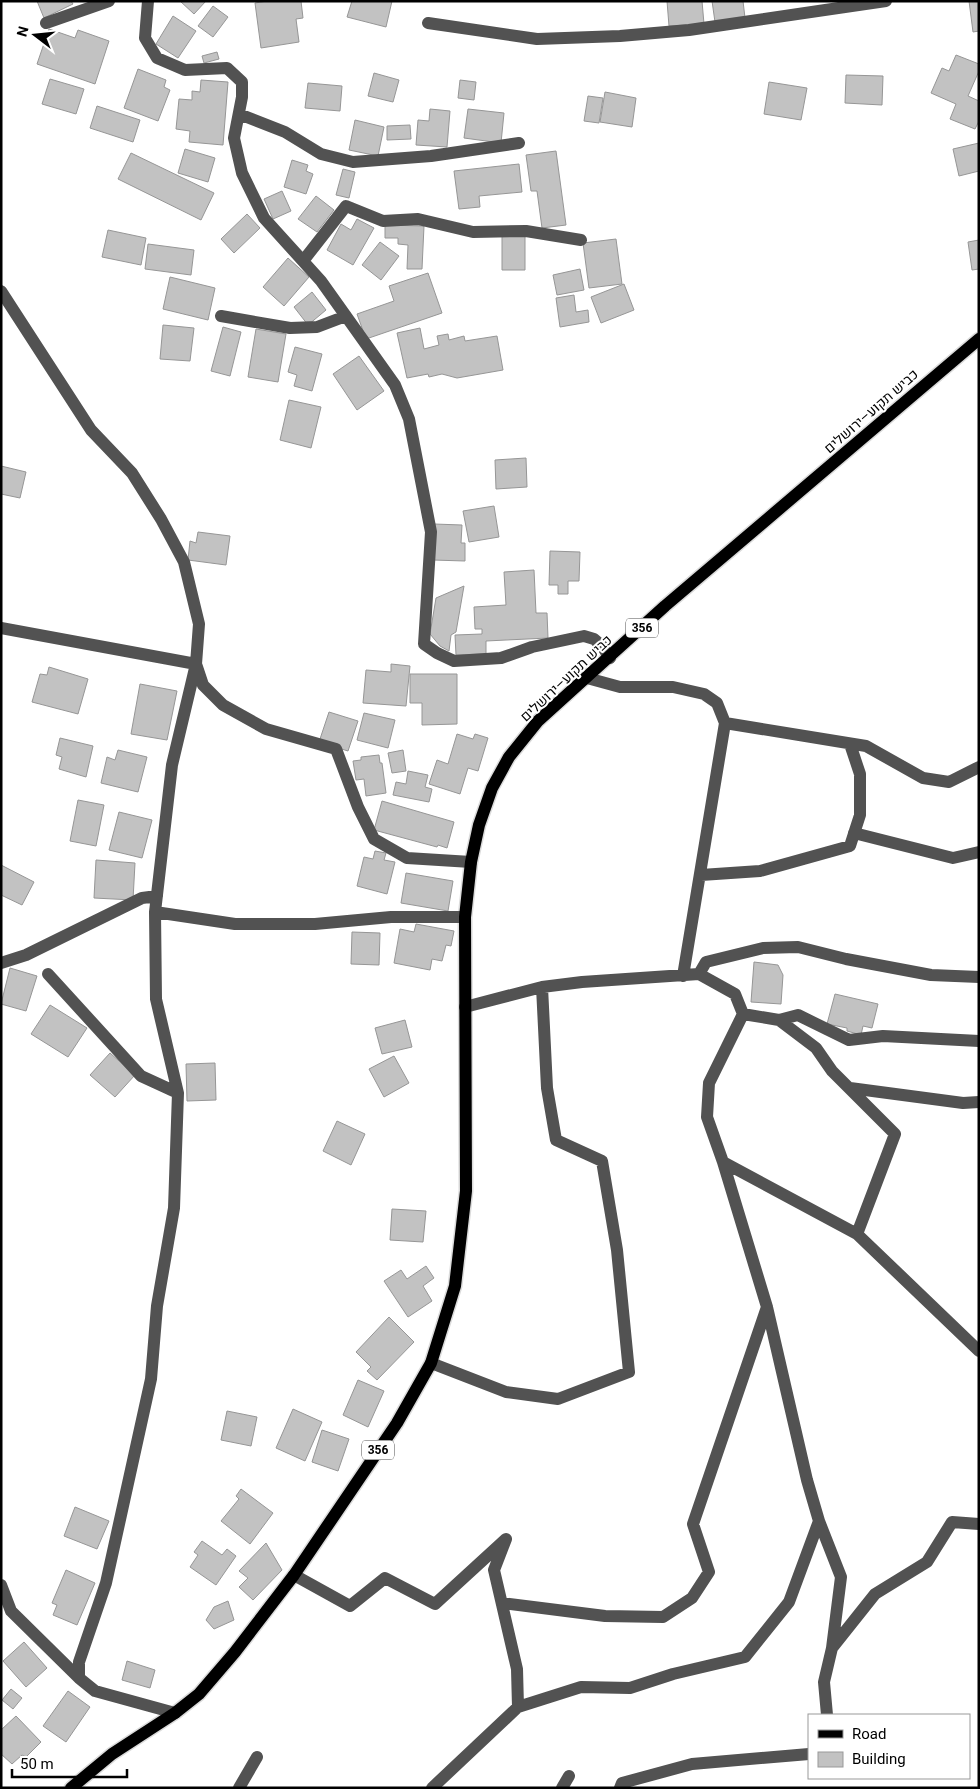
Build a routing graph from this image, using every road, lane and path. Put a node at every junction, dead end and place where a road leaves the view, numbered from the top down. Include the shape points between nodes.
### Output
1 (109, 1) edge
2 (148, 1) edge
3 (886, 1) edge
4 (428, 22) dead end
5 (46, 23) dead end
6 (239, 114) junction
7 (519, 143) dead end
8 (581, 240) dead end
9 (303, 261) junction
10 (1, 291) edge
11 (221, 316) dead end
12 (346, 316) junction
13 (979, 339) edge
14 (1, 628) edge
15 (610, 658) junction
16 (196, 664) junction
17 (587, 678) junction
18 (725, 723) junction
19 (850, 744) junction
20 (979, 767) edge
21 (854, 833) junction
22 (979, 852) edge
23 (471, 862) junction
24 (701, 875) junction
25 (157, 896) junction
26 (155, 912) junction
27 (465, 917) junction
28 (1, 963) edge
29 (48, 974) dead end
30 (699, 974) junction
31 (683, 976) junction
32 (979, 977) edge
33 (542, 987) junction
34 (465, 1007) junction
35 (743, 1014) junction
36 (780, 1020) junction
37 (979, 1041) edge
38 (850, 1088) junction
39 (178, 1093) junction
40 (979, 1102) edge
41 (723, 1162) junction
42 (857, 1234) junction
43 (767, 1307) junction
44 (979, 1351) edge
45 (431, 1363) junction
46 (819, 1521) junction
47 (979, 1524) edge
48 (294, 1575) junction
49 (1, 1585) edge
50 (502, 1603) junction
51 (832, 1648) junction
52 (79, 1678) junction
53 (518, 1707) junction
54 (175, 1713) junction
55 (827, 1714) edge
56 (808, 1754) edge
57 (257, 1757) dead end
58 (569, 1776) dead end
59 (71, 1788) edge
60 (239, 1788) edge
61 (432, 1788) edge
62 (562, 1788) edge
63 (620, 1788) edge

1 - 5 street
2 - 6 street via 145,38 157,58 185,70 228,68 242,82
3 - 4 street via 689,30 620,36 537,39
6 - 7 street via 285,132 321,154 353,162 431,156
6 - 9 street via 234,138 242,174 264,218
8 - 9 street via 526,231 473,232 418,219 383,222 346,206
9 - 12 street
10 - 16 street via 91,430 132,474 184,562 199,624
11 - 12 street via 290,328 317,327
12 - 15 street via 395,385 409,419 431,532 424,644 454,661 501,658 532,647 584,636 602,646
13 - 15 main road, כביש תקוע–ירושלים / 356 via 673,600
14 - 16 street
15 - 17 main road, כביש תקוע–ירושלים / 356
16 - 23 street via 203,685 223,704 266,729 336,749 374,839 407,858
16 - 25 street via 172,765
17 - 18 street via 620,687 673,687 704,694 717,703
17 - 23 main road, כביש תקוע–ירושלים / 356 via 538,721 509,757 492,788
18 - 19 street
18 - 24 street
19 - 20 street via 866,746 923,778 949,782
19 - 21 street via 860,774 860,815
21 - 22 street via 953,858
21 - 24 street via 850,846 760,871
23 - 27 main road, כביש תקוע–ירושלים / 356
24 - 31 street
25 - 26 street
25 - 28 street via 142,898 26,955
26 - 27 street via 235,924 315,924 391,916
26 - 39 street via 156,999
27 - 34 main road, כביש תקוע–ירושלים / 356
29 - 39 street via 141,1076
30 - 31 street
30 - 32 street via 706,962 763,948 798,947 931,974
30 - 35 street via 735,994
31 - 33 street
33 - 34 street
33 - 45 street via 547,1088 556,1140 602,1161 617,1250 629,1372 558,1399 506,1392
34 - 45 main road, 356 via 466,1191 456,1286
35 - 36 street
35 - 41 street via 709,1083 707,1117
36 - 37 street via 798,1015 849,1040 883,1036
36 - 38 street via 816,1048 832,1072
38 - 40 street via 963,1103
38 - 42 street via 895,1134
39 - 52 street via 174,1208 157,1306 151,1379 106,1584 79,1662
41 - 42 street
41 - 43 street
42 - 44 street
43 - 46 street
43 - 50 street via 693,1524 709,1572 692,1598 663,1617 605,1616
45 - 48 main road, 356 via 397,1423
46 - 51 street via 841,1577
46 - 53 street via 789,1602 744,1657 630,1688 581,1687
47 - 51 street via 952,1522 926,1562 875,1594
48 - 50 street via 350,1606 385,1578 435,1604 506,1539 494,1570
48 - 54 main road, 356 via 199,1694
49 - 52 street via 11,1611
50 - 53 street via 517,1669
51 - 55 street via 824,1682
52 - 54 street via 95,1691
53 - 61 street
54 - 59 main road, 356 via 112,1754
56 - 63 street via 692,1764 622,1783
57 - 60 street
58 - 62 street

